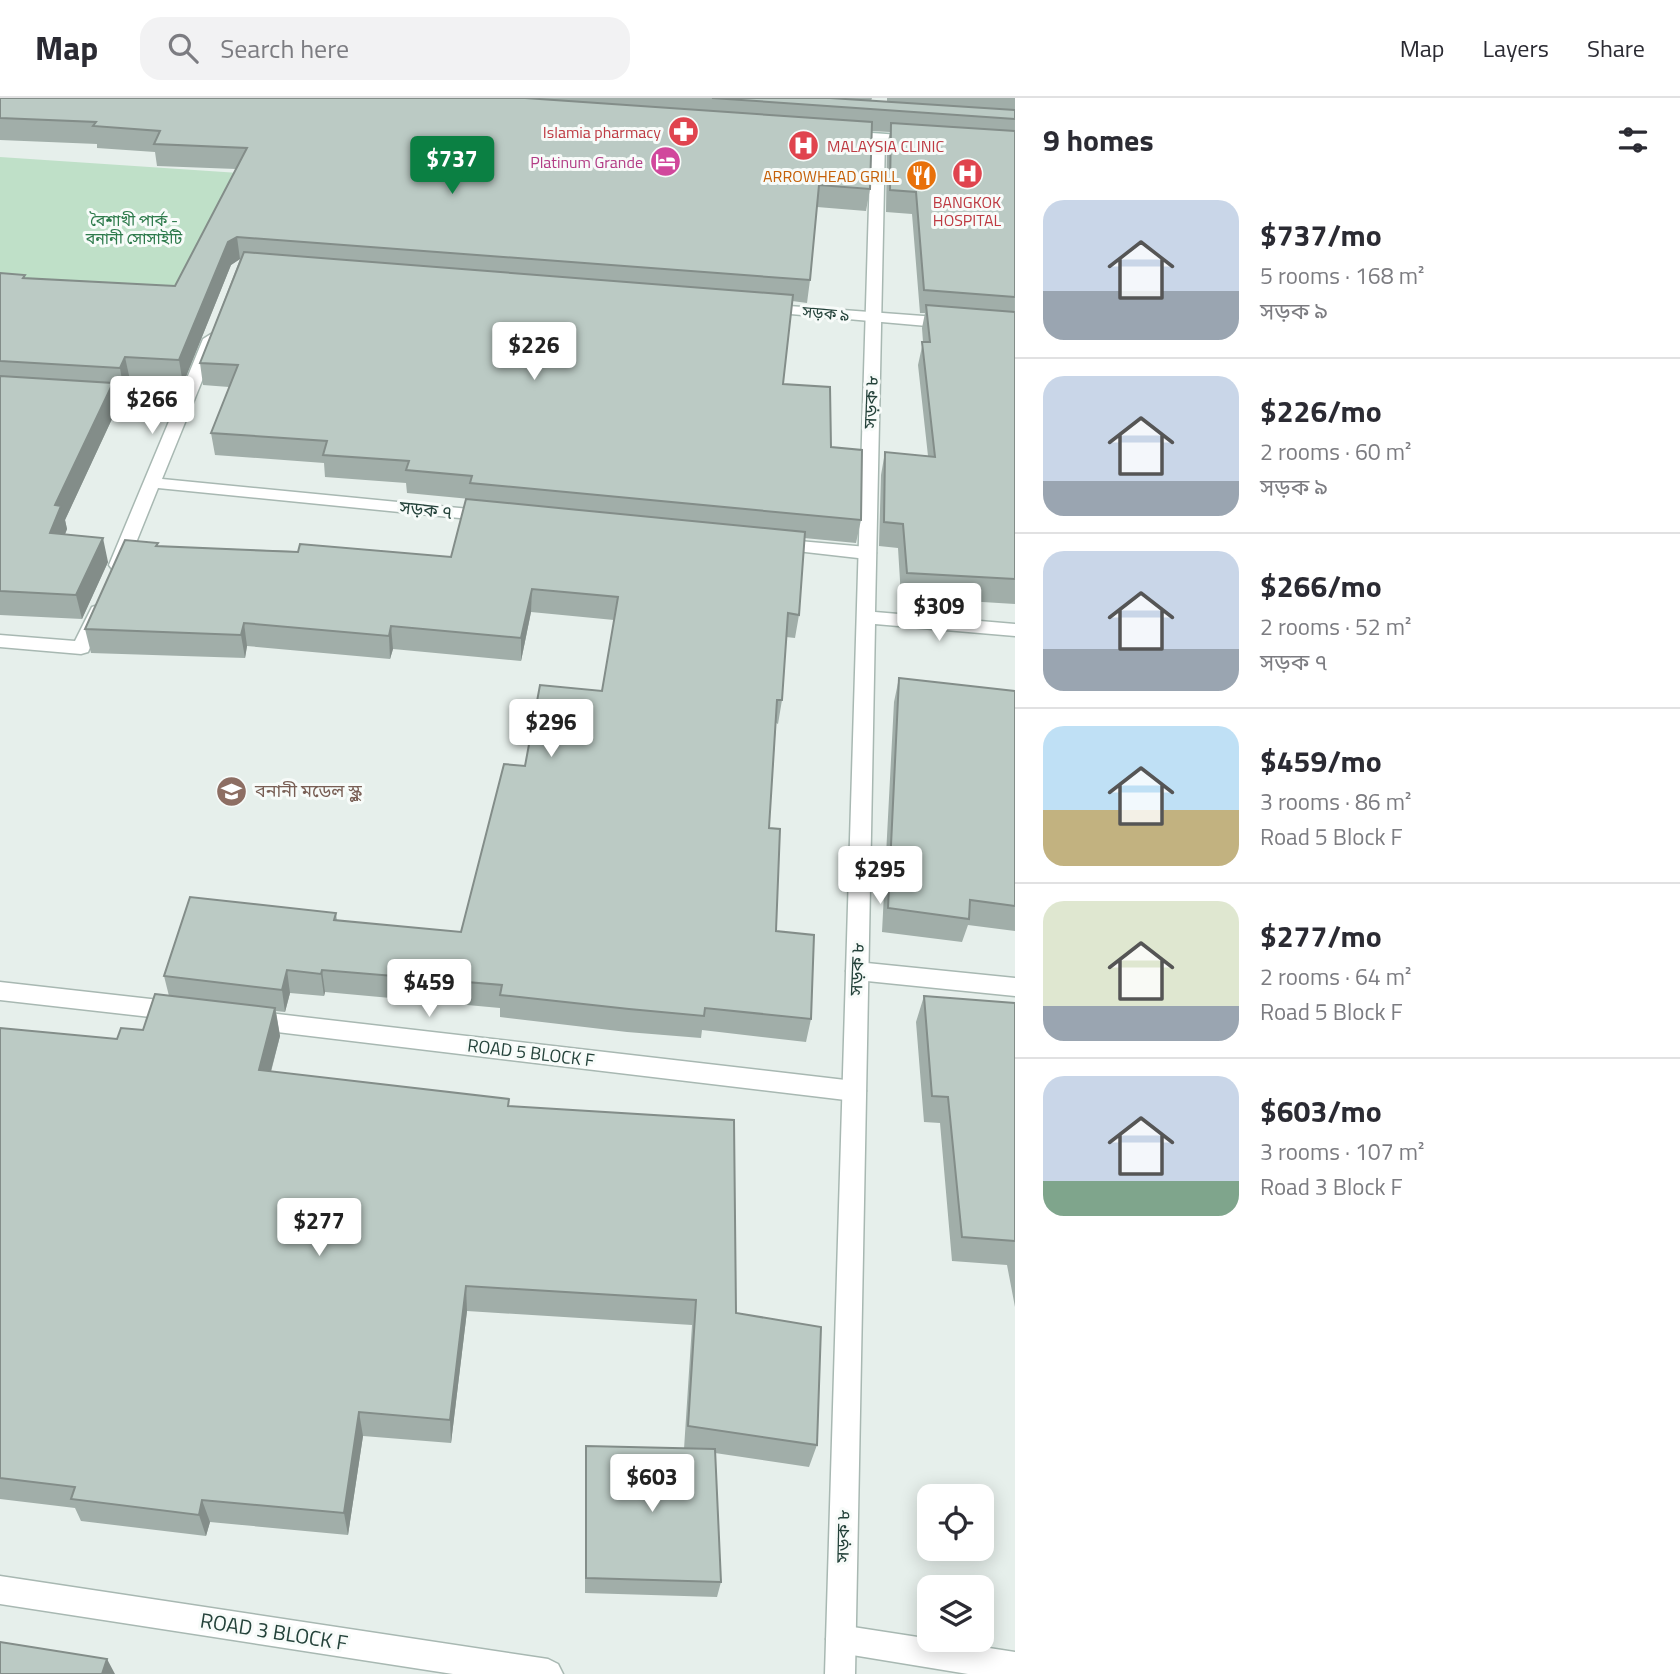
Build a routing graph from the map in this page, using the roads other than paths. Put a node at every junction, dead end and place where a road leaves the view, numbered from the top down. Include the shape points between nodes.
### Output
1 (878, 133) junction
2 (822, 134) edge
3 (933, 142) edge
4 (750, 307) edge
5 (874, 317) junction
6 (964, 324) edge
7 (216, 326) edge
8 (66, 395) edge
9 (186, 403) junction
10 (154, 483) junction
11 (510, 518) edge
12 (758, 543) edge
13 (867, 554) junction
14 (866, 617) junction
15 (1015, 630) edge
16 (0, 640) edge
17 (857, 971) junction
18 (1015, 987) edge
19 (0, 991) edge
20 (193, 1013) edge
21 (234, 1018) edge
22 (854, 1091) junction
23 (0, 1590) edge
24 (840, 1639) junction
25 (1015, 1667) edge
26 (548, 1674) edge
27 (839, 1674) edge

1 - 2 street
1 - 3 street
1 - 5 street, সড়ক ৮
4 - 5 street, সড়ক ৯
5 - 6 street, সড়ক ৯
5 - 13 street, সড়ক ৮
7 - 9 street
8 - 9 street
9 - 10 street
10 - 11 street, সড়ক ৭
10 - 16 street via 81,648
12 - 13 street
13 - 14 street, সড়ক ৮
14 - 15 street
14 - 17 street, সড়ক ৮
17 - 18 street
17 - 22 street, সড়ক ৮
19 - 20 street
21 - 22 street, ROAD 5 BLOCK F
22 - 24 street, সড়ক ৮
23 - 26 street, ROAD 3 BLOCK F
24 - 25 street
24 - 27 street, সড়ক ৮

